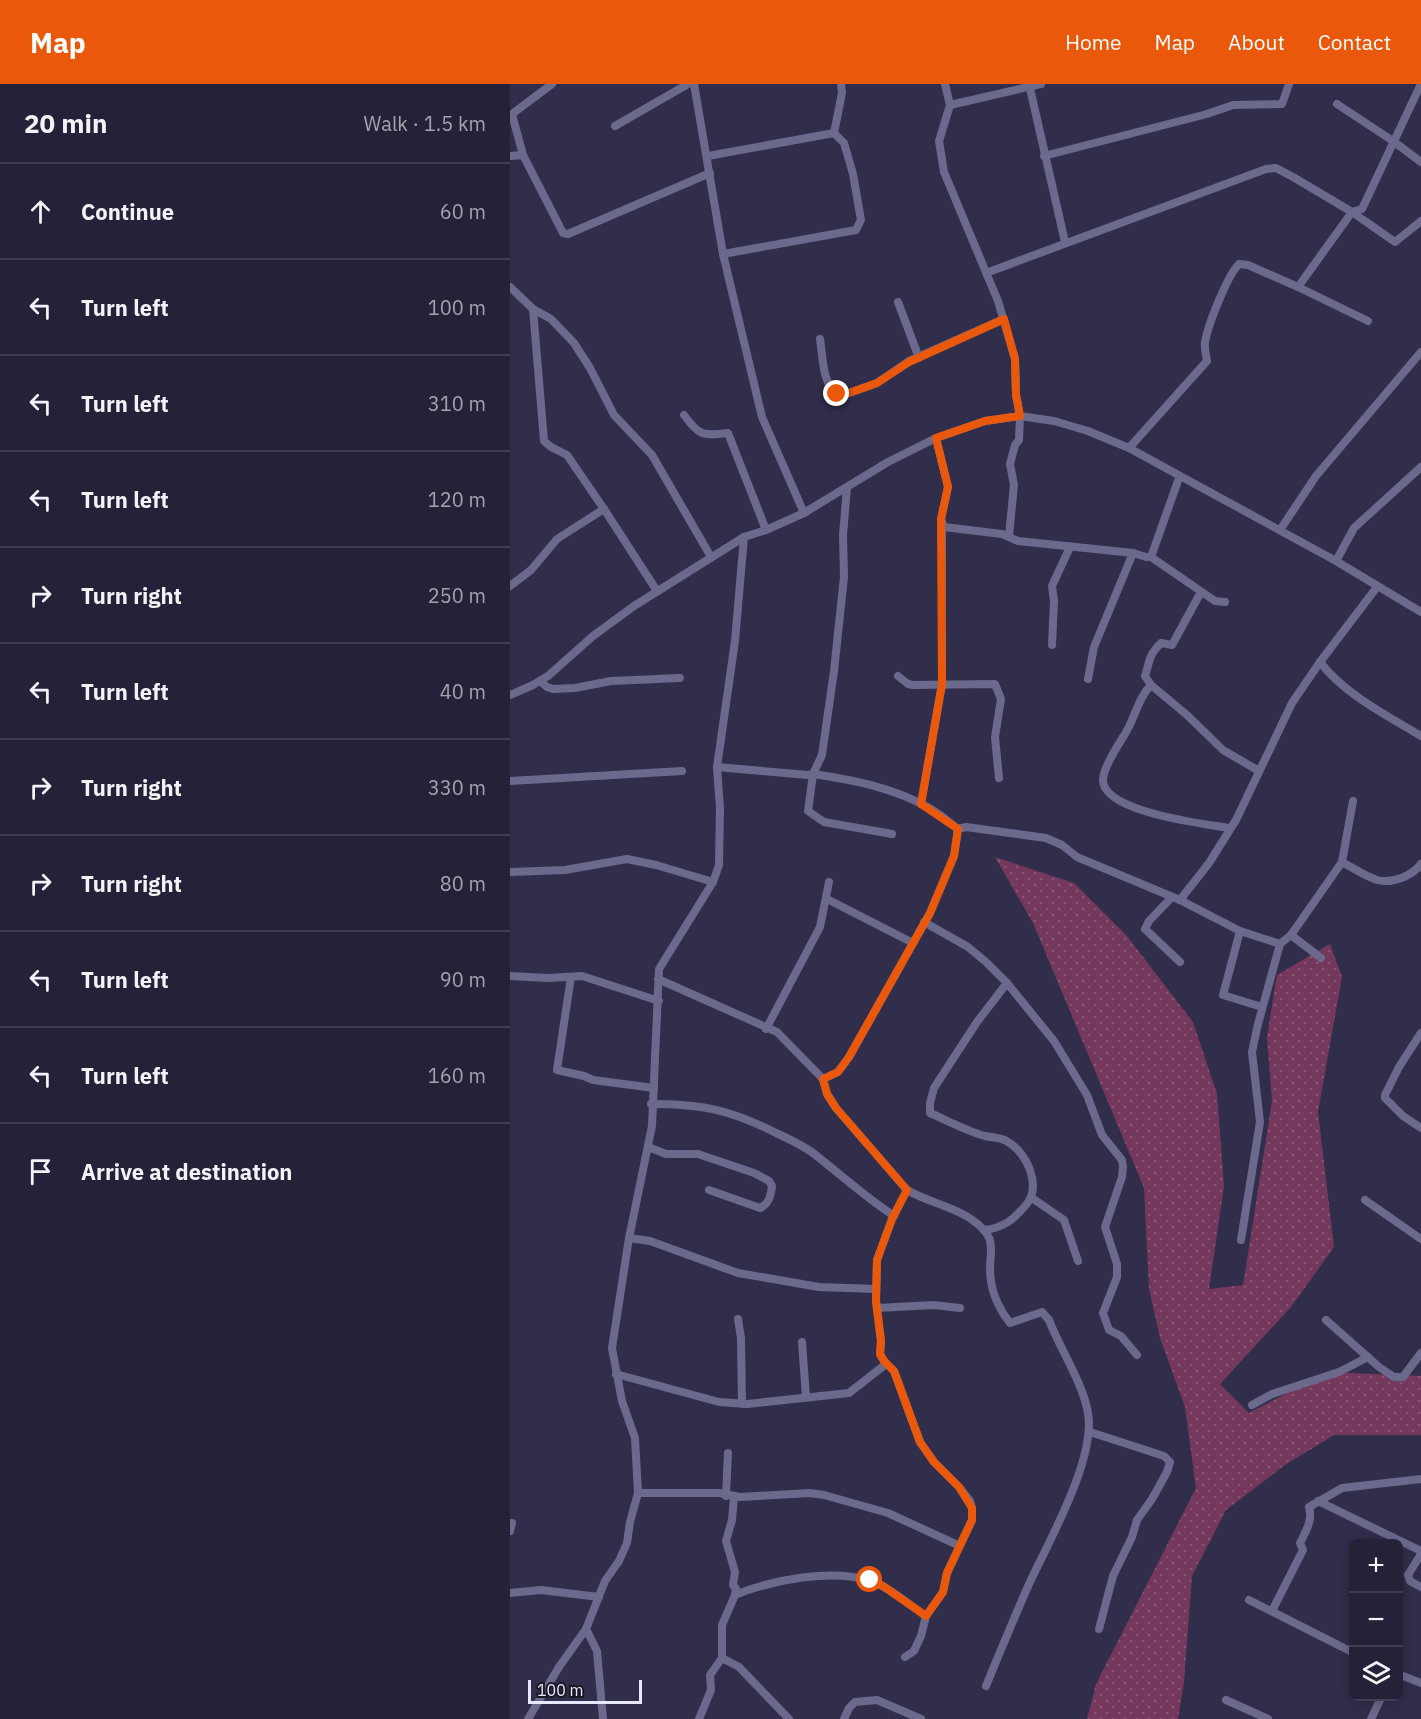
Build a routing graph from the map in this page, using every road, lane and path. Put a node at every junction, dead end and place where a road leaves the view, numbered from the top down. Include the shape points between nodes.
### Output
1 (552, 84) edge
2 (688, 84) edge
3 (694, 84) edge
4 (841, 84) edge
5 (945, 84) edge
6 (1041, 84) edge
7 (1289, 84) edge
8 (1421, 84) edge
9 (1030, 86) edge
10 (1337, 104) dead end
11 (950, 105) junction
12 (615, 126) dead end
13 (834, 133) junction
14 (1394, 141) junction
15 (523, 155) junction
16 (510, 156) edge
17 (708, 156) junction
18 (1044, 156) junction
19 (1421, 162) edge
20 (710, 173) junction
21 (1352, 212) junction
22 (1421, 221) edge
23 (1065, 242) junction
24 (723, 254) junction
25 (986, 273) junction
26 (510, 287) edge
27 (1298, 287) junction
28 (898, 302) dead end
29 (532, 309) junction
30 (1004, 319) junction
31 (1368, 321) dead end
32 (820, 339) dead end
33 (1421, 352) edge
34 (920, 358) junction
35 (684, 415) dead end
36 (1020, 416) junction
37 (936, 438) junction
38 (1129, 448) junction
39 (1421, 467) edge
40 (1179, 478) junction
41 (847, 488) junction
42 (604, 509) junction
43 (804, 513) junction
44 (942, 524) junction
45 (766, 530) junction
46 (1280, 530) junction
47 (1009, 536) junction
48 (744, 537) junction
49 (1070, 547) junction
50 (1133, 553) junction
51 (1151, 556) junction
52 (711, 557) junction
53 (1336, 561) junction
54 (510, 586) edge
55 (1377, 587) junction
56 (657, 591) junction
57 (1201, 592) junction
58 (1225, 602) dead end
59 (1421, 612) edge
60 (1052, 645) dead end
61 (1320, 662) junction
62 (898, 676) dead end
63 (680, 678) dead end
64 (1088, 679) dead end
65 (540, 681) junction
66 (942, 684) junction
67 (1151, 685) junction
68 (510, 695) edge
69 (1421, 736) edge
70 (717, 767) junction
71 (682, 771) dead end
72 (1259, 771) junction
73 (813, 774) junction
74 (999, 778) dead end
75 (510, 781) edge
76 (1353, 801) dead end
77 (921, 804) junction
78 (1229, 828) junction
79 (958, 829) junction
80 (892, 834) dead end
81 (1342, 862) junction
82 (1421, 864) edge
83 (510, 872) edge
84 (713, 882) junction
85 (830, 882) dead end
86 (827, 899) junction
87 (1176, 899) junction
88 (924, 922) junction
89 (1240, 931) junction
90 (1290, 935) junction
91 (913, 943) junction
92 (1280, 944) junction
93 (1321, 958) dead end
94 (1180, 962) dead end
95 (510, 976) edge
96 (571, 977) junction
97 (658, 979) junction
98 (1007, 983) junction
99 (659, 1001) junction
100 (1262, 1007) junction
101 (766, 1029) junction
102 (1421, 1033) edge
103 (823, 1079) junction
104 (654, 1088) junction
105 (651, 1104) junction
106 (1421, 1128) edge
107 (648, 1147) junction
108 (710, 1190) dead end
109 (907, 1190) junction
110 (1032, 1198) junction
111 (1365, 1200) dead end
112 (894, 1216) junction
113 (984, 1230) junction
114 (628, 1238) junction
115 (1421, 1239) edge
116 (1241, 1240) dead end
117 (1078, 1261) dead end
118 (876, 1289) junction
119 (877, 1308) junction
120 (960, 1308) dead end
121 (738, 1319) dead end
122 (1326, 1320) dead end
123 (802, 1342) dead end
124 (1421, 1353) edge
125 (1137, 1355) dead end
126 (1368, 1357) junction
127 (886, 1364) junction
128 (616, 1374) junction
129 (806, 1397) junction
130 (742, 1404) junction
131 (1252, 1404) dead end
132 (1090, 1432) junction
133 (728, 1453) dead end
134 (1421, 1479) edge
135 (638, 1493) junction
136 (730, 1496) junction
137 (1318, 1501) junction
138 (960, 1546) junction
139 (1421, 1552) edge
140 (1421, 1587) edge
141 (510, 1593) edge
142 (735, 1595) junction
143 (599, 1597) junction
144 (1249, 1600) dead end
145 (1272, 1611) junction
146 (926, 1616) junction
147 (586, 1629) junction
148 (1100, 1629) dead end
149 (1349, 1651) edge
150 (905, 1657) dead end
151 (722, 1658) junction
152 (1403, 1676) edge
153 (1421, 1683) edge
154 (986, 1686) dead end
155 (1226, 1700) dead end
156 (1380, 1701) edge
157 (528, 1719) edge
158 (603, 1719) edge
159 (699, 1719) edge
160 (789, 1719) edge
161 (844, 1719) edge
162 (921, 1719) edge
163 (1268, 1719) edge
164 (1371, 1719) edge

1 - 15 street via 512,114
2 - 12 street
3 - 17 street
4 - 13 street
5 - 11 street
6 - 9 street
7 - 18 street via 1282,104 1233,105
8 - 14 street
9 - 11 street
9 - 18 street
10 - 14 street
11 - 25 street via 939,141 944,172
13 - 17 street
13 - 24 street via 844,142 853,174 859,227
14 - 19 street
14 - 21 street via 1362,209
15 - 16 street
15 - 20 street via 563,233 568,234
17 - 20 street
18 - 23 street
20 - 24 street
21 - 22 street via 1395,242
21 - 23 street via 1276,168 1266,169
21 - 27 street
23 - 25 street
24 - 43 street via 762,417
25 - 30 street
26 - 29 street
27 - 31 street
27 - 38 street via 1239,264 1226,283 1204,343 1207,361
28 - 34 street
29 - 42 street via 544,441 567,455
29 - 52 street via 551,319 578,348 614,415 652,454
30 - 34 street
30 - 36 street via 1015,359
32 - 34 street via 826,378 837,394 877,383
33 - 46 street via 1316,476
35 - 45 street via 695,431 706,436 728,433
36 - 37 street via 985,421
36 - 38 street via 1054,421
36 - 47 street via 1019,440 1010,464 1014,485
37 - 41 street
37 - 44 street via 948,487
38 - 40 street
39 - 53 street via 1354,528
40 - 46 street
40 - 51 street
41 - 43 street
41 - 73 street via 837,651 822,755
42 - 54 street via 557,539 531,570
42 - 56 street
43 - 45 street
44 - 47 street
44 - 66 street
45 - 48 street
46 - 53 street
47 - 49 street via 1018,541
48 - 52 street
48 - 70 street via 735,641
49 - 50 street
49 - 60 street via 1052,586
50 - 51 street
50 - 64 street via 1094,647
51 - 57 street
52 - 56 street
53 - 55 street
55 - 59 street
55 - 61 street
56 - 65 street via 593,636
57 - 58 street via 1215,602
57 - 67 street via 1172,645 1161,643 1148,661 1145,676
61 - 69 street via 1375,709
61 - 72 street via 1292,703
62 - 66 street via 913,685
63 - 65 street via 553,689
65 - 68 street
66 - 74 street via 995,684 998,688 1001,699 995,737
66 - 77 street
67 - 72 street via 1223,750
67 - 78 street via 1113,754 1103,777 1104,786 1120,801 1139,810
70 - 73 street
70 - 84 street via 719,866
71 - 75 street
72 - 78 street
73 - 77 street via 876,786
73 - 80 street via 808,811 824,822
76 - 81 street
77 - 79 street
78 - 87 street via 1209,863
79 - 87 street via 1046,838 1077,857
79 - 88 street via 954,856
81 - 82 street via 1378,880 1404,878
81 - 90 street
83 - 84 street via 564,870 627,859
84 - 97 street via 659,969
85 - 86 street
86 - 91 street
86 - 101 street via 820,927
87 - 89 street
87 - 94 street via 1145,929
88 - 91 street
88 - 98 street via 968,948
89 - 92 street
89 - 100 street via 1223,995
90 - 92 street
90 - 93 street
91 - 103 street via 849,1057 838,1072
92 - 100 street
95 - 96 street
96 - 99 street via 588,977
96 - 104 street via 557,1070 593,1080
97 - 99 street
97 - 101 street
98 - 110 street via 934,1088 930,1113 983,1136 1006,1140 1028,1163 1033,1179
98 - 125 street via 1054,1041 1088,1095 1102,1135 1122,1160 1122,1177 1105,1227 1117,1276 1102,1313 1109,1330 1121,1336
99 - 104 street
100 - 116 street via 1252,1052 1260,1122
101 - 103 street via 777,1032
102 - 106 street via 1385,1098
103 - 109 street via 836,1108
104 - 105 street
105 - 107 street
105 - 112 street via 692,1106 747,1118 811,1152
107 - 108 street via 666,1154 698,1154 754,1173 772,1186 769,1200 760,1208
107 - 114 street
109 - 112 street
109 - 113 street via 970,1218
110 - 113 street via 999,1228
110 - 117 street via 1064,1220
111 - 115 street
112 - 118 street via 877,1260
113 - 132 street via 992,1244 990,1280 1000,1309 1010,1323 1042,1312 1049,1320 1088,1411
114 - 118 street via 650,1241 738,1273 819,1287
114 - 128 street via 612,1348
118 - 119 street
119 - 120 street
119 - 127 street via 880,1354
121 - 130 street
122 - 126 street
123 - 129 street
124 - 126 street via 1403,1377 1398,1378
126 - 131 street via 1339,1372 1281,1390
127 - 129 street via 849,1393
127 - 138 street via 894,1371 920,1442 970,1502 972,1520
128 - 130 street via 719,1402
128 - 135 street via 635,1438
129 - 130 street
132 - 148 street via 1164,1456 1170,1462 1137,1520 1113,1576
132 - 154 street via 1065,1512
133 - 136 street
134 - 137 street via 1342,1488
135 - 136 street
135 - 143 street via 627,1543
136 - 138 street via 824,1495 888,1513
136 - 142 street via 732,1520 726,1541 735,1572
137 - 139 street
137 - 145 street via 1309,1507 1310,1523 1300,1543 1303,1550
138 - 146 street via 943,1592
139 - 140 street via 1408,1575 1410,1581
141 - 143 street via 541,1590
142 - 146 street via 752,1588 823,1575 855,1578 883,1586
142 - 151 street via 722,1625
143 - 147 street
144 - 145 street
145 - 149 street
146 - 150 street via 914,1651
147 - 157 street
147 - 158 street via 597,1651
151 - 159 street via 710,1675 711,1690
151 - 160 street via 739,1667
152 - 153 street
155 - 163 street
156 - 164 street
161 - 162 street via 855,1702 877,1700

